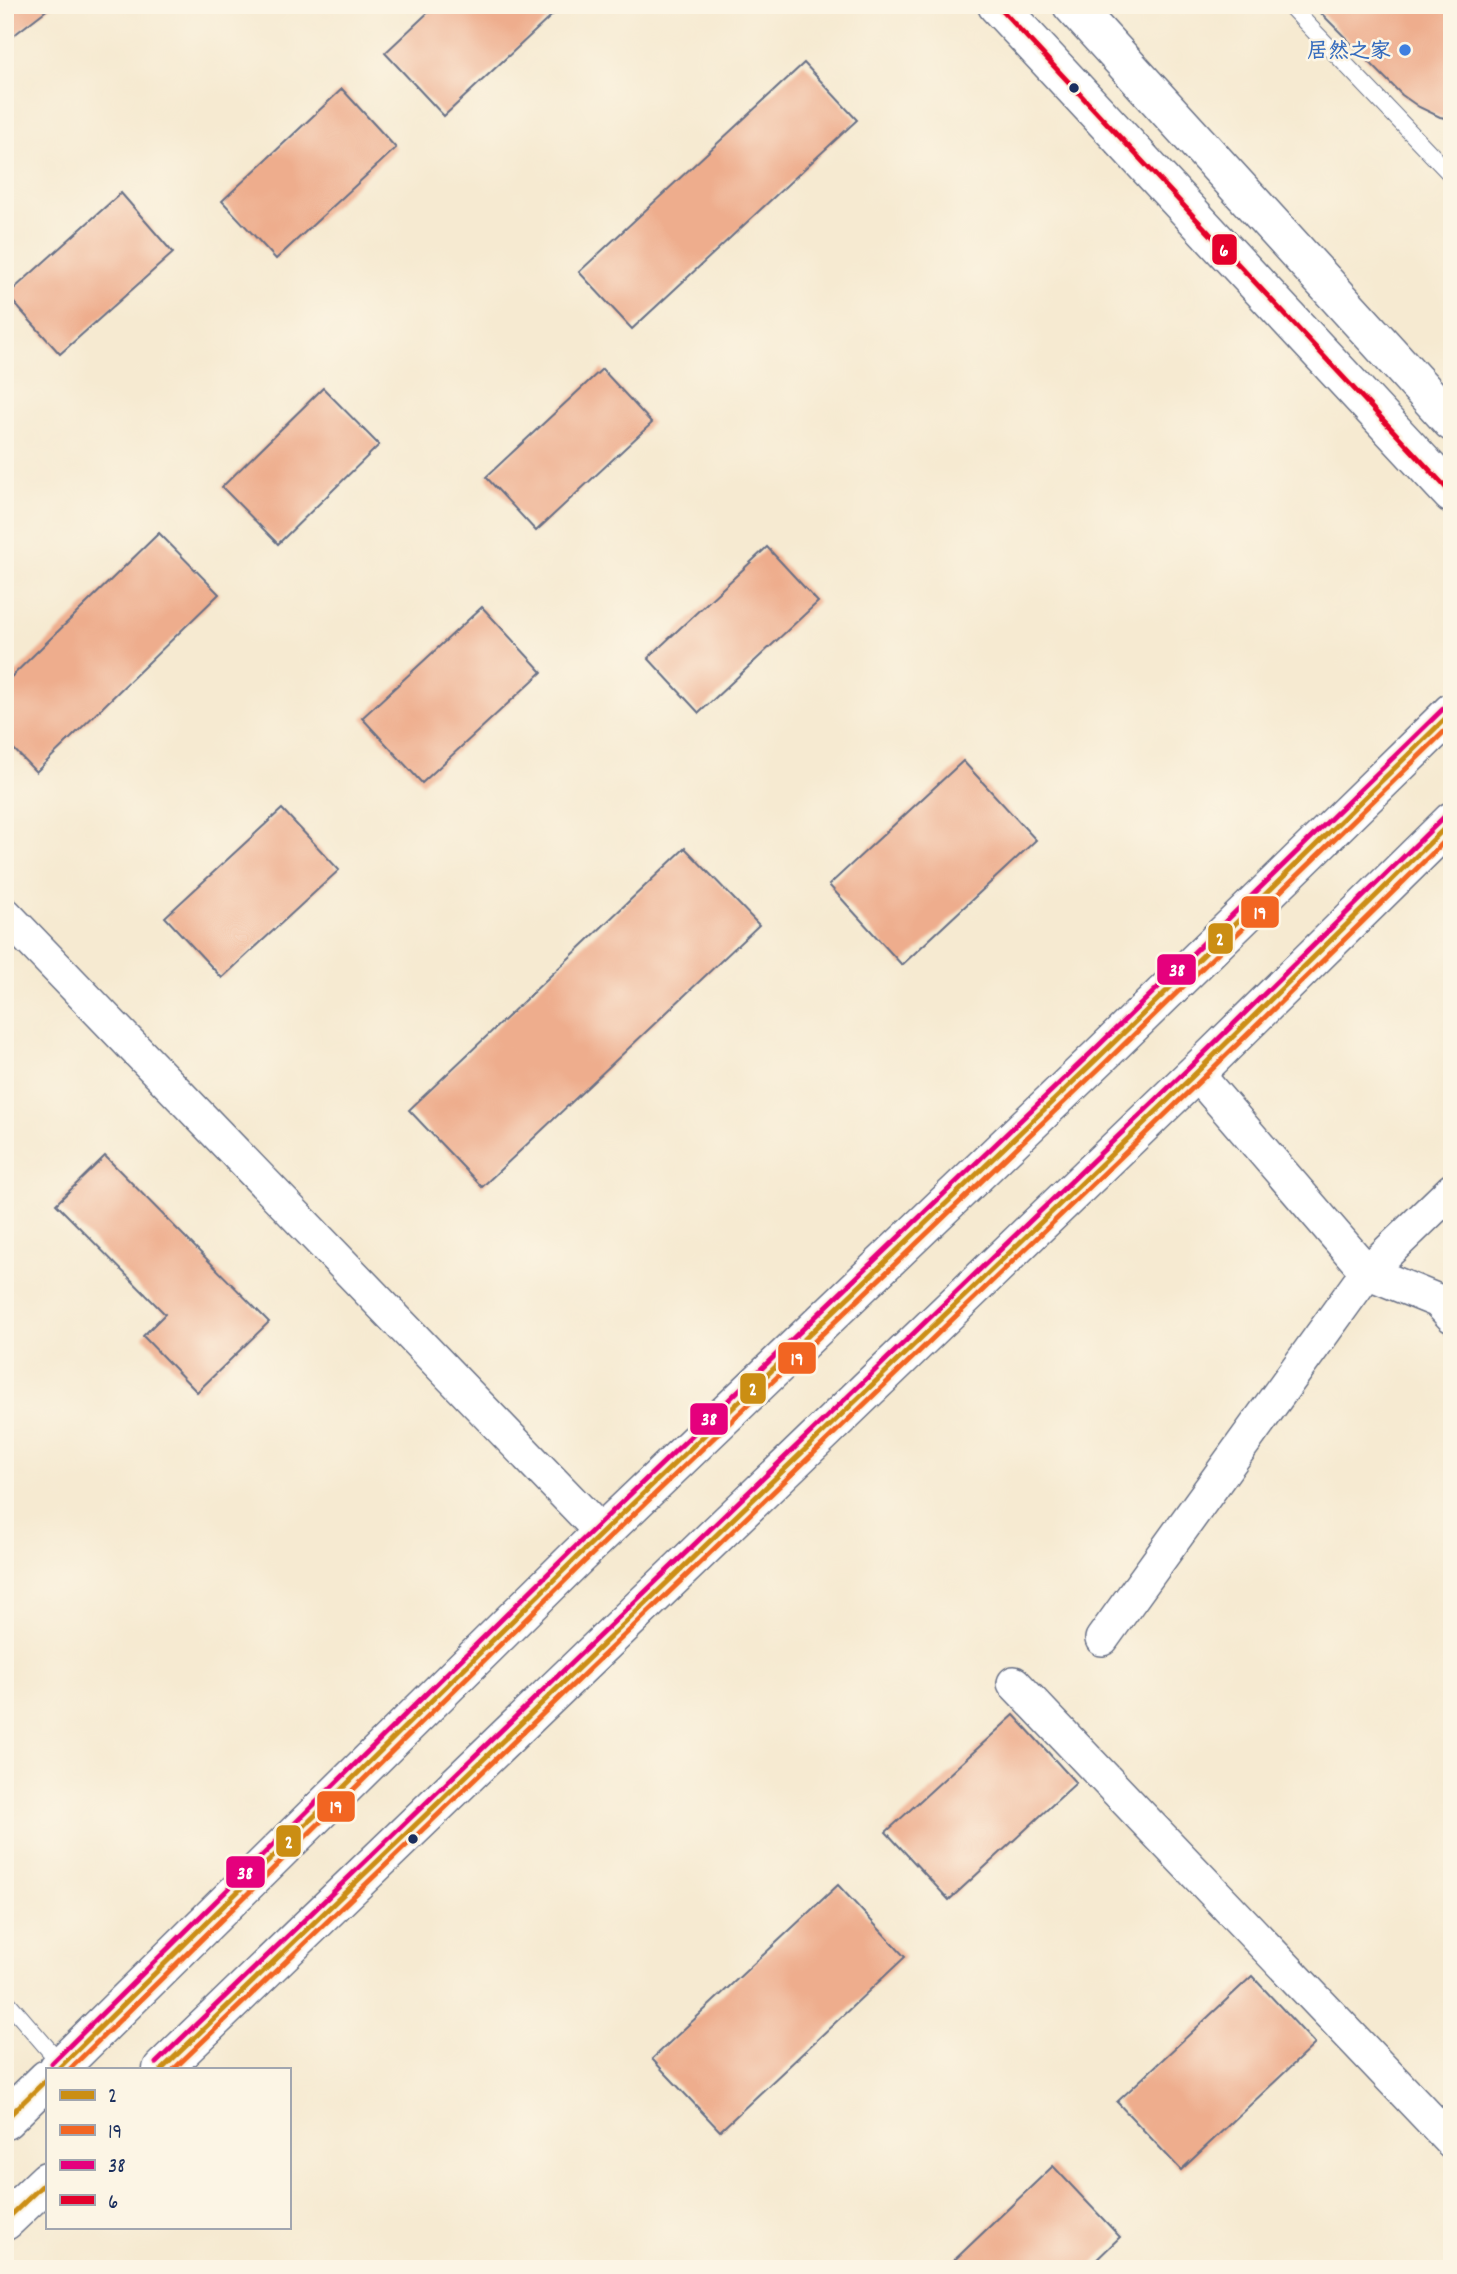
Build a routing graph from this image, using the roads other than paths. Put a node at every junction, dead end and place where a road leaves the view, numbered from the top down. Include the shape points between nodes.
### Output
1 (998, 5) edge
2 (1072, 5) edge
3 (1289, 5) edge
4 (1452, 176) edge
5 (1452, 422) edge
6 (1452, 494) edge
7 (1452, 712) edge
8 (1452, 821) edge
9 (5, 914) edge
10 (1196, 1073) junction
11 (1452, 1190) edge
12 (1367, 1272) junction
13 (1452, 1316) edge
14 (602, 1533) junction
15 (1102, 1639) dead end
16 (1014, 1683) dead end
17 (5, 1999) edge
18 (54, 2068) edge
19 (59, 2068) edge
20 (163, 2068) edge
21 (46, 2081) edge
22 (5, 2120) edge
23 (1452, 2142) edge
24 (46, 2182) edge
25 (5, 2221) edge

1 - 6 main road
2 - 5 main road
3 - 4 lane
7 - 14 main road
8 - 10 main road
9 - 14 street
10 - 12 street
10 - 20 main road
11 - 12 street
12 - 13 street via 1438,1301
12 - 15 street
14 - 19 main road
16 - 23 street
17 - 18 lane
21 - 22 main road
24 - 25 main road

